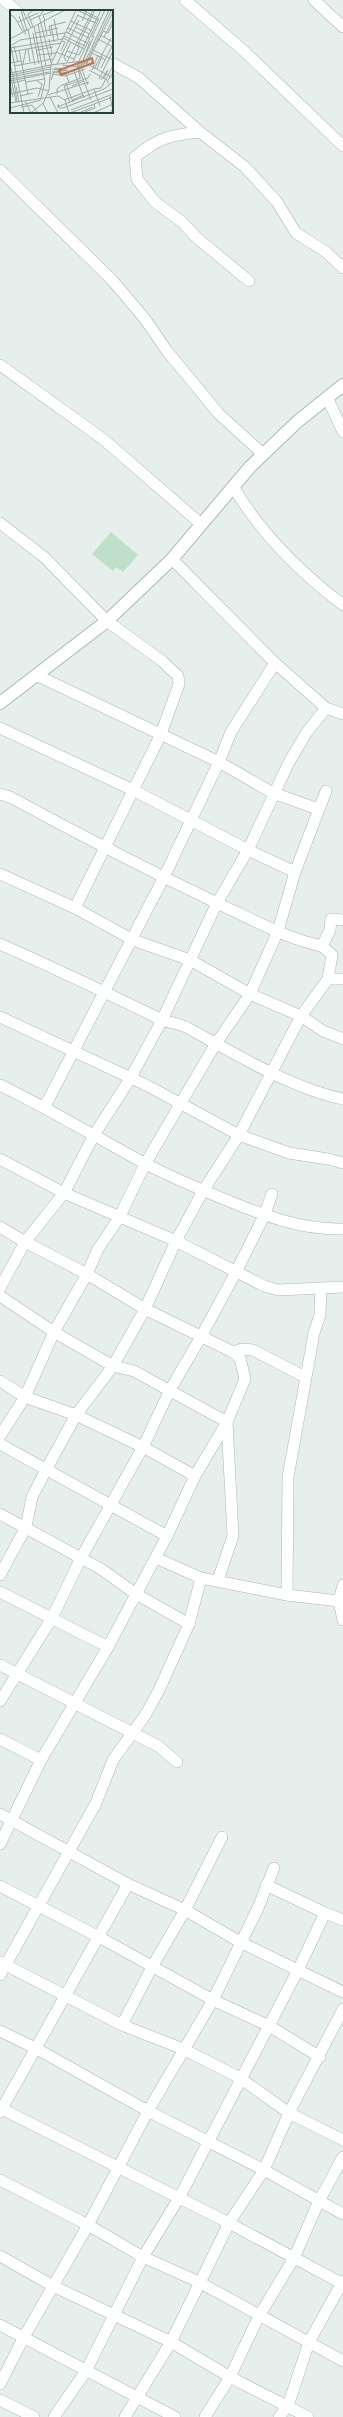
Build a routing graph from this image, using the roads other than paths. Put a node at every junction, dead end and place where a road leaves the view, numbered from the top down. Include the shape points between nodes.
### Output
1 (4, 0) edge
2 (185, 0) edge
3 (314, 0) edge
4 (16, 10) edge
5 (343, 27) edge
6 (113, 64) edge
7 (200, 132) junction
8 (343, 146) edge
9 (0, 170) edge
10 (343, 268) edge
11 (249, 281) dead end
12 (0, 365) edge
13 (343, 385) edge
14 (328, 399) junction
15 (343, 432) edge
16 (264, 454) junction
17 (234, 488) junction
18 (0, 523) edge
19 (200, 524) junction
20 (172, 559) junction
21 (343, 605) edge
22 (107, 622) junction
23 (275, 663) junction
24 (36, 675) junction
25 (0, 702) edge
26 (326, 708) junction
27 (343, 714) edge
28 (0, 728) edge
29 (161, 734) junction
30 (219, 762) junction
31 (134, 790) junction
32 (326, 791) dead end
33 (273, 793) junction
34 (0, 794) edge
35 (318, 810) junction
36 (192, 819) junction
37 (105, 849) junction
38 (248, 850) junction
39 (295, 872) junction
40 (0, 874) edge
41 (164, 877) junction
42 (217, 903) junction
43 (75, 908) junction
44 (343, 920) edge
45 (278, 931) junction
46 (133, 940) junction
47 (0, 944) edge
48 (322, 946) junction
49 (190, 960) junction
50 (328, 979) junction
51 (343, 979) edge
52 (104, 990) junction
53 (250, 994) junction
54 (301, 1016) junction
55 (0, 1017) edge
56 (162, 1020) junction
57 (343, 1039) edge
58 (215, 1045) junction
59 (74, 1050) junction
60 (273, 1073) junction
61 (130, 1079) junction
62 (0, 1085) edge
63 (343, 1099) edge
64 (180, 1102) junction
65 (45, 1106) junction
66 (94, 1135) junction
67 (239, 1135) junction
68 (0, 1159) edge
69 (343, 1163) edge
70 (145, 1164) junction
71 (203, 1190) junction
72 (64, 1193) junction
73 (272, 1194) dead end
74 (264, 1216) junction
75 (119, 1218) junction
76 (0, 1227) edge
77 (343, 1229) edge
78 (176, 1241) junction
79 (25, 1242) junction
80 (236, 1272) junction
81 (88, 1274) junction
82 (343, 1287) edge
83 (0, 1288) edge
84 (321, 1289) junction
85 (0, 1296) edge
86 (145, 1309) junction
87 (54, 1332) junction
88 (202, 1335) junction
89 (233, 1352) junction
90 (113, 1366) junction
91 (305, 1377) junction
92 (0, 1381) edge
93 (170, 1390) junction
94 (25, 1397) junction
95 (76, 1415) junction
96 (227, 1422) junction
97 (0, 1436) edge
98 (0, 1444) edge
99 (143, 1447) junction
100 (47, 1468) junction
101 (195, 1476) junction
102 (113, 1505) junction
103 (0, 1514) edge
104 (26, 1528) junction
105 (167, 1536) junction
106 (82, 1558) junction
107 (156, 1558) junction
108 (0, 1576) edge
109 (201, 1578) junction
110 (218, 1580) junction
111 (343, 1585) edge
112 (0, 1592) edge
113 (136, 1594) junction
114 (287, 1595) junction
115 (339, 1601) junction
116 (52, 1618) junction
117 (343, 1620) edge
118 (189, 1624) junction
119 (108, 1647) junction
120 (0, 1665) edge
121 (16, 1674) junction
122 (0, 1702) edge
123 (76, 1704) junction
124 (132, 1735) junction
125 (0, 1739) edge
126 (41, 1760) junction
127 (177, 1762) dead end
128 (0, 1814) edge
129 (13, 1821) junction
130 (222, 1837) dead end
131 (0, 1844) edge
132 (70, 1852) junction
133 (274, 1868) dead end
134 (128, 1884) junction
135 (0, 1886) edge
136 (266, 1886) junction
137 (40, 1907) junction
138 (186, 1910) junction
139 (325, 1913) junction
140 (343, 1920) edge
141 (99, 1937) junction
142 (240, 1942) junction
143 (3, 1963) edge
144 (152, 1967) junction
145 (298, 1970) junction
146 (0, 1975) edge
147 (343, 1992) edge
148 (65, 1995) junction
149 (213, 2000) junction
150 (343, 2009) edge
151 (122, 2025) junction
152 (269, 2026) junction
153 (0, 2031) edge
154 (37, 2049) junction
155 (183, 2049) junction
156 (320, 2057) junction
157 (240, 2078) junction
158 (1, 2110) edge
159 (148, 2111) junction
160 (289, 2113) junction
161 (343, 2140) edge
162 (209, 2142) junction
163 (343, 2157) edge
164 (118, 2169) junction
165 (264, 2170) junction
166 (0, 2180) edge
167 (179, 2198) junction
168 (319, 2201) junction
169 (343, 2214) edge
170 (229, 2223) junction
171 (88, 2225) junction
172 (0, 2256) edge
173 (143, 2257) junction
174 (294, 2258) junction
175 (199, 2282) junction
176 (343, 2283) edge
177 (53, 2286) junction
178 (114, 2316) junction
179 (259, 2316) junction
180 (0, 2325) edge
181 (24, 2337) junction
182 (171, 2342) junction
183 (308, 2342) junction
184 (343, 2361) edge
185 (86, 2371) junction
186 (230, 2377) junction
187 (0, 2384) edge
188 (137, 2396) junction
189 (0, 2400) edge
190 (288, 2406) junction
191 (34, 2417) edge
192 (54, 2417) edge
193 (126, 2417) edge
194 (175, 2417) edge
195 (205, 2417) edge
196 (280, 2417) edge
197 (308, 2417) edge

1 - 4 street
2 - 8 street
3 - 5 street
6 - 7 street via 139,78
7 - 10 street via 245,167 278,202 296,233 326,252
7 - 11 street via 174,135 152,143 134,157 137,179 155,202 182,222 197,238
9 - 16 street via 112,280 219,414
12 - 19 street via 103,439
13 - 14 street
14 - 15 street
14 - 16 street via 297,422
16 - 17 street
17 - 19 street
17 - 21 street via 250,514 284,555 315,584
18 - 22 street via 44,557
19 - 20 street
20 - 22 street
20 - 23 street
22 - 24 street
22 - 29 street via 162,661 178,676 179,684
23 - 26 street
23 - 30 street via 230,732
24 - 25 street
24 - 29 street
26 - 27 street
26 - 33 street via 298,746
28 - 31 street
29 - 30 street
29 - 31 street
30 - 33 street
30 - 36 street
31 - 36 street
31 - 37 street
32 - 35 street
33 - 35 street
33 - 38 street
34 - 37 street
35 - 39 street
36 - 38 street
36 - 41 street
37 - 41 street
37 - 43 street
38 - 39 street
38 - 42 street
39 - 45 street
40 - 43 street
41 - 42 street
41 - 46 street
42 - 45 street
42 - 49 street
43 - 46 street
44 - 48 street via 331,919 330,930
45 - 48 street via 303,942
45 - 53 street
46 - 49 street
46 - 52 street
47 - 52 street
48 - 50 street via 332,955
49 - 53 street
49 - 56 street
50 - 51 street
50 - 54 street
52 - 56 street
52 - 59 street
53 - 54 street
53 - 58 street
54 - 57 street via 323,1031
54 - 60 street
55 - 59 street
56 - 58 street via 184,1026
56 - 61 street
58 - 60 street
58 - 64 street
59 - 61 street
59 - 65 street
60 - 63 street via 322,1094
60 - 67 street
61 - 64 street
61 - 66 street
62 - 65 street
64 - 67 street
64 - 70 street
65 - 66 street
66 - 70 street
66 - 72 street
67 - 69 street via 289,1153 328,1158
67 - 71 street
68 - 72 street
70 - 71 street
70 - 75 street
71 - 74 street
71 - 78 street
72 - 75 street
72 - 79 street
73 - 74 street
74 - 77 street via 301,1225
74 - 80 street
75 - 78 street
75 - 81 street via 98,1249
76 - 79 street
78 - 80 street
78 - 86 street
79 - 81 street
79 - 83 street
80 - 84 street via 278,1290
80 - 88 street
81 - 86 street
81 - 87 street
82 - 84 street
84 - 91 street via 320,1315
85 - 87 street
86 - 88 street
86 - 90 street
87 - 90 street
87 - 94 street
88 - 89 street
88 - 93 street
89 - 91 street via 242,1349 253,1350
89 - 96 street via 240,1358 246,1379
90 - 93 street via 134,1371
90 - 95 street
91 - 114 street via 288,1477
92 - 94 street
93 - 96 street
93 - 99 street
94 - 95 street
94 - 97 street
95 - 99 street
95 - 100 street
96 - 101 street
96 - 110 street via 233,1536
98 - 100 street
99 - 101 street
99 - 102 street
100 - 102 street
100 - 104 street via 32,1497
101 - 105 street
102 - 105 street
102 - 106 street
103 - 104 street
104 - 106 street
104 - 108 street
105 - 107 street
106 - 113 street
106 - 116 street
107 - 109 street
107 - 113 street
109 - 110 street
109 - 118 street
110 - 114 street
111 - 115 street
112 - 116 street
113 - 118 street
113 - 119 street
114 - 115 street
115 - 117 street
116 - 119 street
116 - 121 street
118 - 124 street via 159,1690
119 - 123 street
120 - 121 street
121 - 122 street
121 - 123 street
123 - 124 street
123 - 126 street
124 - 127 street via 158,1746
124 - 132 street via 113,1760 96,1803
125 - 126 street
126 - 129 street
128 - 129 street
129 - 131 street
129 - 132 street
130 - 138 street
132 - 134 street
132 - 137 street
133 - 136 street
134 - 138 street
134 - 141 street
135 - 137 street
136 - 139 street
136 - 142 street via 258,1908
137 - 141 street
137 - 143 street
138 - 142 street
138 - 144 street
139 - 140 street
139 - 145 street
141 - 144 street
141 - 148 street
142 - 145 street
142 - 149 street
143 - 146 street
143 - 148 street
144 - 149 street
144 - 151 street
145 - 147 street
145 - 152 street
148 - 151 street
148 - 154 street
149 - 152 street
149 - 155 street
150 - 156 street
151 - 155 street
152 - 156 street
152 - 157 street
153 - 154 street
154 - 158 street
154 - 159 street
155 - 157 street
155 - 159 street
156 - 160 street
157 - 160 street
157 - 162 street
158 - 164 street
159 - 162 street
159 - 164 street
160 - 161 street
160 - 165 street
162 - 165 street
162 - 167 street
163 - 168 street
164 - 167 street
164 - 171 street
165 - 168 street
165 - 170 street
166 - 171 street
167 - 170 street
167 - 173 street
168 - 169 street
168 - 174 street
170 - 174 street
170 - 175 street
171 - 173 street
171 - 177 street
172 - 177 street
173 - 175 street
173 - 178 street
174 - 176 street
174 - 179 street
175 - 179 street
175 - 182 street
176 - 183 street
177 - 178 street
177 - 181 street
178 - 182 street
178 - 185 street
179 - 183 street
179 - 186 street
180 - 181 street
181 - 185 street
181 - 187 street
182 - 186 street
182 - 188 street
183 - 184 street
183 - 190 street
185 - 188 street
185 - 192 street
186 - 190 street
186 - 195 street
188 - 193 street
188 - 194 street
189 - 191 street
190 - 196 street
190 - 197 street

